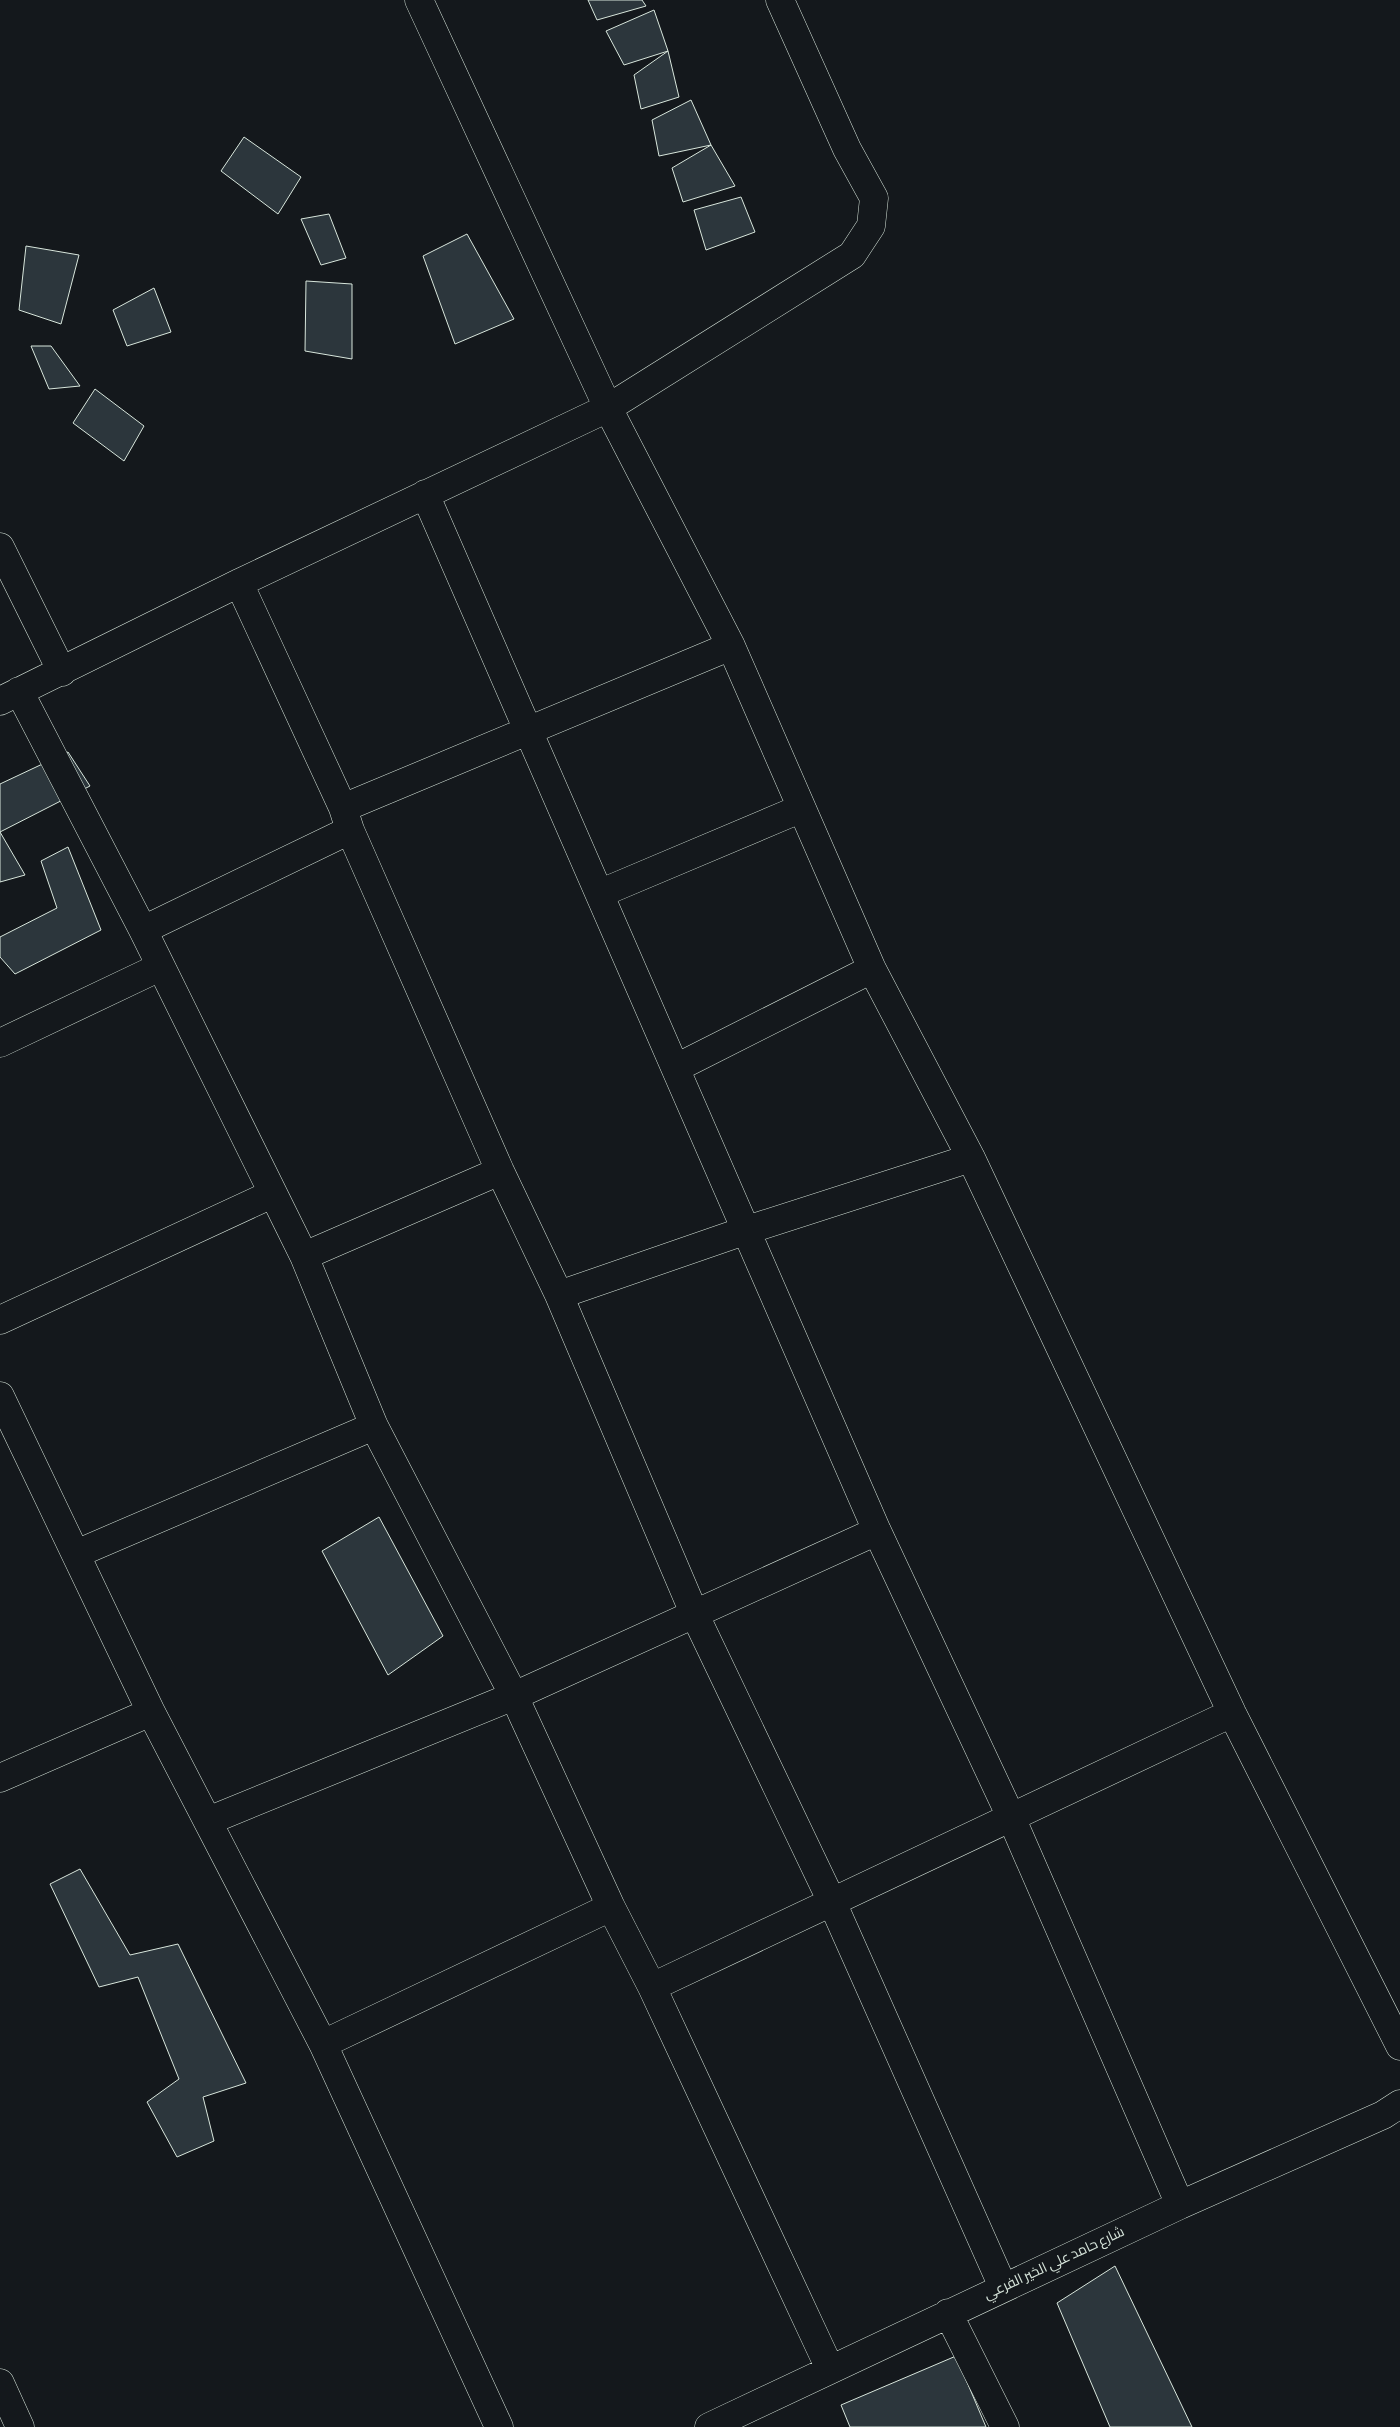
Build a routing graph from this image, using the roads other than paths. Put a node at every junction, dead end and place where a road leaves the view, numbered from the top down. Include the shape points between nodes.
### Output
1 (419, 0) edge
2 (780, 0) edge
3 (608, 408) junction
4 (425, 494) junction
5 (0, 547) edge
6 (239, 583) junction
7 (731, 646) junction
8 (62, 672) junction
9 (10, 696) edge
10 (530, 732) junction
11 (800, 809) junction
12 (347, 819) junction
13 (600, 894) junction
14 (143, 930) junction
15 (160, 967) junction
16 (872, 969) junction
17 (0, 1043) edge
18 (676, 1068) junction
19 (971, 1158) junction
20 (500, 1171) junction
21 (272, 1194) junction
22 (747, 1230) junction
23 (304, 1256) junction
24 (559, 1294) junction
25 (0, 1320) edge
26 (0, 1396) edge
27 (374, 1426) junction
28 (877, 1531) junction
29 (76, 1554) junction
30 (694, 1613) junction
31 (514, 1696) junction
32 (151, 1712) junction
33 (1232, 1712) junction
34 (0, 1778) edge
35 (1011, 1817) junction
36 (208, 1821) junction
37 (832, 1902) junction
38 (611, 1907) junction
39 (652, 1987) junction
40 (323, 2044) junction
41 (1400, 2046) edge
42 (1400, 2104) edge
43 (1180, 2205) junction
44 (1003, 2287) junction
45 (948, 2313) junction
46 (830, 2369) junction
47 (0, 2383) edge
48 (20, 2427) edge
49 (498, 2427) edge
50 (709, 2427) edge
51 (1004, 2427) edge

1 - 3 street
2 - 3 street via 846,149 874,198 871,226 852,255
3 - 4 street
3 - 7 street
4 - 6 street
4 - 10 street
5 - 8 street
6 - 8 street
6 - 12 street
7 - 10 street
7 - 11 street
8 - 9 street
9 - 14 street
10 - 12 street
10 - 13 street
11 - 13 street
11 - 16 street
12 - 14 street
12 - 20 street
13 - 18 street
14 - 15 street
15 - 17 street
15 - 21 street
16 - 18 street
16 - 19 street
18 - 22 street
19 - 22 street
19 - 33 street
20 - 23 street
20 - 24 street
21 - 23 street
21 - 25 street
22 - 24 street
22 - 28 street
23 - 27 street
24 - 30 street
26 - 29 street
27 - 29 street
27 - 31 street
28 - 30 street
28 - 35 street
29 - 32 street
30 - 31 street
30 - 37 street
31 - 36 street
31 - 38 street
32 - 34 street
32 - 36 street
33 - 35 street
33 - 41 street
35 - 37 street
35 - 43 street
36 - 40 street
37 - 39 street
37 - 44 street
38 - 39 street
38 - 40 street
39 - 46 street
40 - 49 street
42 - 43 street, شارع حامد علي الخير الفرعي via 1383,2115
43 - 44 street, شارع حامد علي الخير الفرعي
44 - 45 street, شارع حامد علي الخير الفرعي
45 - 46 street, شارع حامد علي الخير الفرعي
45 - 51 street
46 - 50 street, شارع حامد علي الخير الفرعي
47 - 48 street

